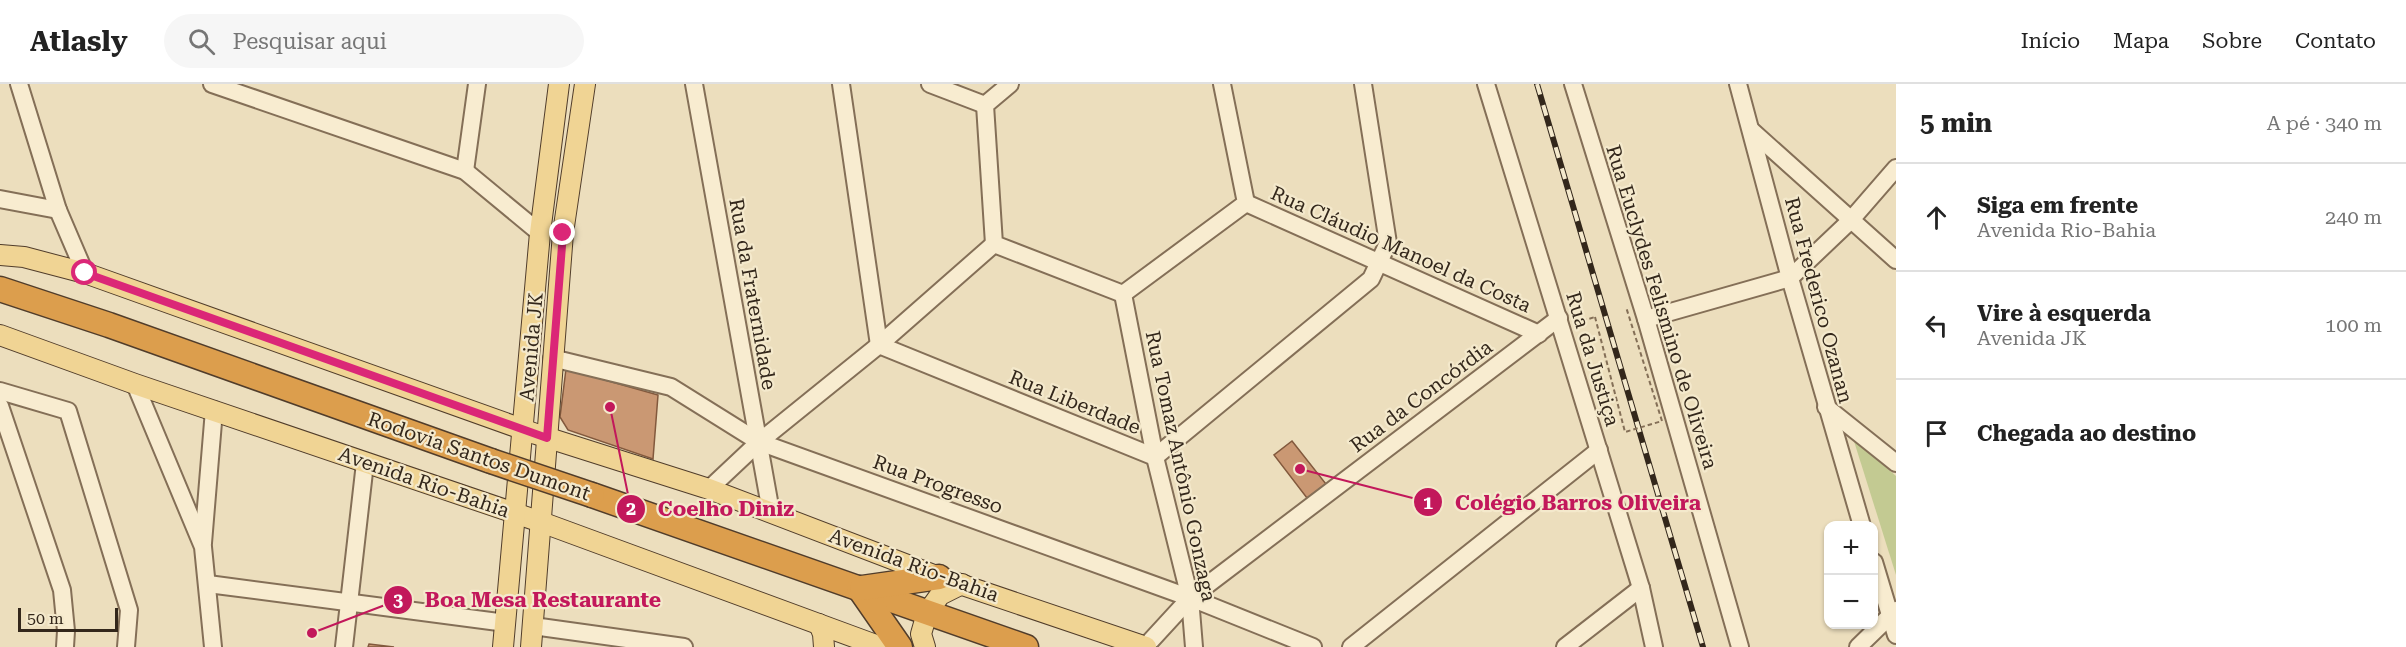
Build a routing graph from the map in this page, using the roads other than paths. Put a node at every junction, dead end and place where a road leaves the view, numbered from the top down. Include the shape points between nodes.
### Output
1 (20, 84) edge
2 (212, 84) edge
3 (477, 84) edge
4 (559, 84) edge
5 (585, 84) edge
6 (694, 84) edge
7 (841, 84) edge
8 (930, 84) edge
9 (1010, 84) edge
10 (1222, 84) edge
11 (1363, 84) edge
12 (1486, 84) edge
13 (1573, 84) edge
14 (1738, 84) edge
15 (985, 105) junction
16 (1751, 130) junction
17 (1896, 168) edge
18 (465, 171) junction
19 (0, 199) edge
20 (1246, 203) junction
21 (58, 210) junction
22 (1850, 221) junction
23 (540, 233) junction
24 (994, 244) junction
25 (0, 255) edge
26 (1896, 260) edge
27 (1379, 262) junction
28 (85, 273) junction
29 (1790, 278) junction
30 (0, 289) edge
31 (1123, 294) junction
32 (1646, 319) junction
33 (1560, 322) junction
34 (1539, 334) junction
35 (0, 335) edge
36 (879, 345) junction
37 (552, 358) junction
38 (135, 384) junction
39 (0, 391) edge
40 (0, 406) edge
41 (1826, 407) junction
42 (214, 410) junction
43 (524, 430) junction
44 (547, 438) junction
45 (759, 442) junction
46 (1599, 450) junction
47 (1155, 457) junction
48 (365, 463) junction
49 (1896, 463) edge
50 (708, 489) junction
51 (771, 512) junction
52 (515, 513) junction
53 (1861, 521) edge
54 (541, 522) junction
55 (203, 547) junction
56 (1878, 573) edge
57 (951, 580) junction
58 (208, 584) junction
59 (859, 588) junction
60 (1641, 588) junction
61 (1190, 598) junction
62 (348, 604) junction
63 (927, 613) junction
64 (1893, 613) edge
65 (506, 623) junction
66 (819, 624) junction
67 (533, 626) junction
68 (1896, 635) edge
69 (1099, 638) edge
70 (660, 645) edge
71 (65, 647) edge
72 (126, 647) edge
73 (213, 647) edge
74 (344, 647) edge
75 (503, 647) edge
76 (531, 647) edge
77 (684, 647) edge
78 (824, 647) edge
79 (881, 647) edge
80 (900, 647) edge
81 (925, 647) edge
82 (1026, 647) edge
83 (1145, 647) edge
84 (1194, 647) edge
85 (1313, 647) edge
86 (1351, 647) edge
87 (1565, 647) edge
88 (1654, 647) edge
89 (1740, 647) edge
90 (1858, 647) edge

1 - 21 street
2 - 18 street
3 - 18 street
4 - 23 main road, Avenida JK
5 - 37 main road, Avenida JK via 563,233
6 - 45 street, Rua da Fraternidade
7 - 36 street
8 - 15 street
9 - 15 street
10 - 20 street
11 - 27 street, Rua Liberdade via 1388,243
12 - 33 street, Rua da Justiça
13 - 32 street, Rua Euclydes Felismino de Oliveira
14 - 16 street, Rua Frederico Ozanan
15 - 24 street
16 - 22 street
16 - 29 street, Rua Frederico Ozanan
17 - 22 street
18 - 23 street
19 - 21 street
20 - 27 street, Rua Cláudio Manoel da Costa
20 - 31 street
21 - 28 street
22 - 26 street
22 - 29 street
23 - 43 main road, Avenida JK
24 - 31 street
24 - 36 street
25 - 28 main road, Avenida Rio-Bahia via 24,257
27 - 34 street, Rua Cláudio Manoel da Costa
27 - 47 street, Rua Liberdade via 1371,279
28 - 43 main road, Avenida Rio-Bahia
29 - 32 street
29 - 41 street, Rua Frederico Ozanan
30 - 59 highway, Rodovia Santos Dumont, bridge
31 - 47 street, Rua Tomaz Antônio Gonzaga
32 - 89 street, Rua Euclydes Felismino de Oliveira
33 - 34 street, Rua da Concórdia
33 - 46 street, Rua da Justiça
34 - 61 street, Rua da Concórdia
35 - 38 main road, Avenida Rio-Bahia
36 - 45 street
36 - 47 street, Rua Liberdade
37 - 44 main road, Avenida JK
37 - 45 street, Rua Progresso via 670,387
38 - 42 main road, Avenida Rio-Bahia
38 - 55 street
39 - 72 street via 68,411 129,610
40 - 71 street via 62,590
41 - 49 street
41 - 53 street, Rua Frederico Ozanan
42 - 48 main road, Avenida Rio-Bahia
42 - 55 street
43 - 44 main road, Avenida Rio-Bahia
43 - 52 main road, Avenida JK
44 - 50 main road, Avenida Rio-Bahia
44 - 54 main road, Avenida JK
45 - 50 street
45 - 51 street, Rua da Fraternidade
45 - 61 street, Rua Progresso
46 - 60 street, Rua da Justiça
46 - 86 street
47 - 61 street, Rua Tomaz Antônio Gonzaga
48 - 52 main road, Avenida Rio-Bahia
48 - 62 street
50 - 51 main road, Avenida Rio-Bahia
51 - 57 main road, Avenida Rio-Bahia
52 - 54 main road, Avenida Rio-Bahia
52 - 65 main road, Avenida JK
54 - 66 main road, Avenida Rio-Bahia
54 - 67 main road, Avenida JK
55 - 58 street
56 - 64 street
57 - 59 highway
57 - 63 main road
57 - 69 main road, Avenida Rio-Bahia
58 - 62 street
58 - 73 street
59 - 63 highway, Rodovia Santos Dumont
59 - 80 highway
60 - 87 street
60 - 88 street, Rua da Justiça
61 - 83 street, Rua da Concórdia
61 - 84 street, Rua Tomaz Antônio Gonzaga
61 - 85 street, Rua Progresso
62 - 65 street
62 - 74 street
63 - 81 main road via 921,634
63 - 82 highway, Rodovia Santos Dumont
64 - 68 street
64 - 90 street
65 - 75 main road, Avenida JK
66 - 78 main road
66 - 79 main road, Avenida Rio-Bahia
67 - 70 street
67 - 76 main road, Avenida JK
69 - 83 main road, Avenida Rio-Bahia
70 - 77 street

